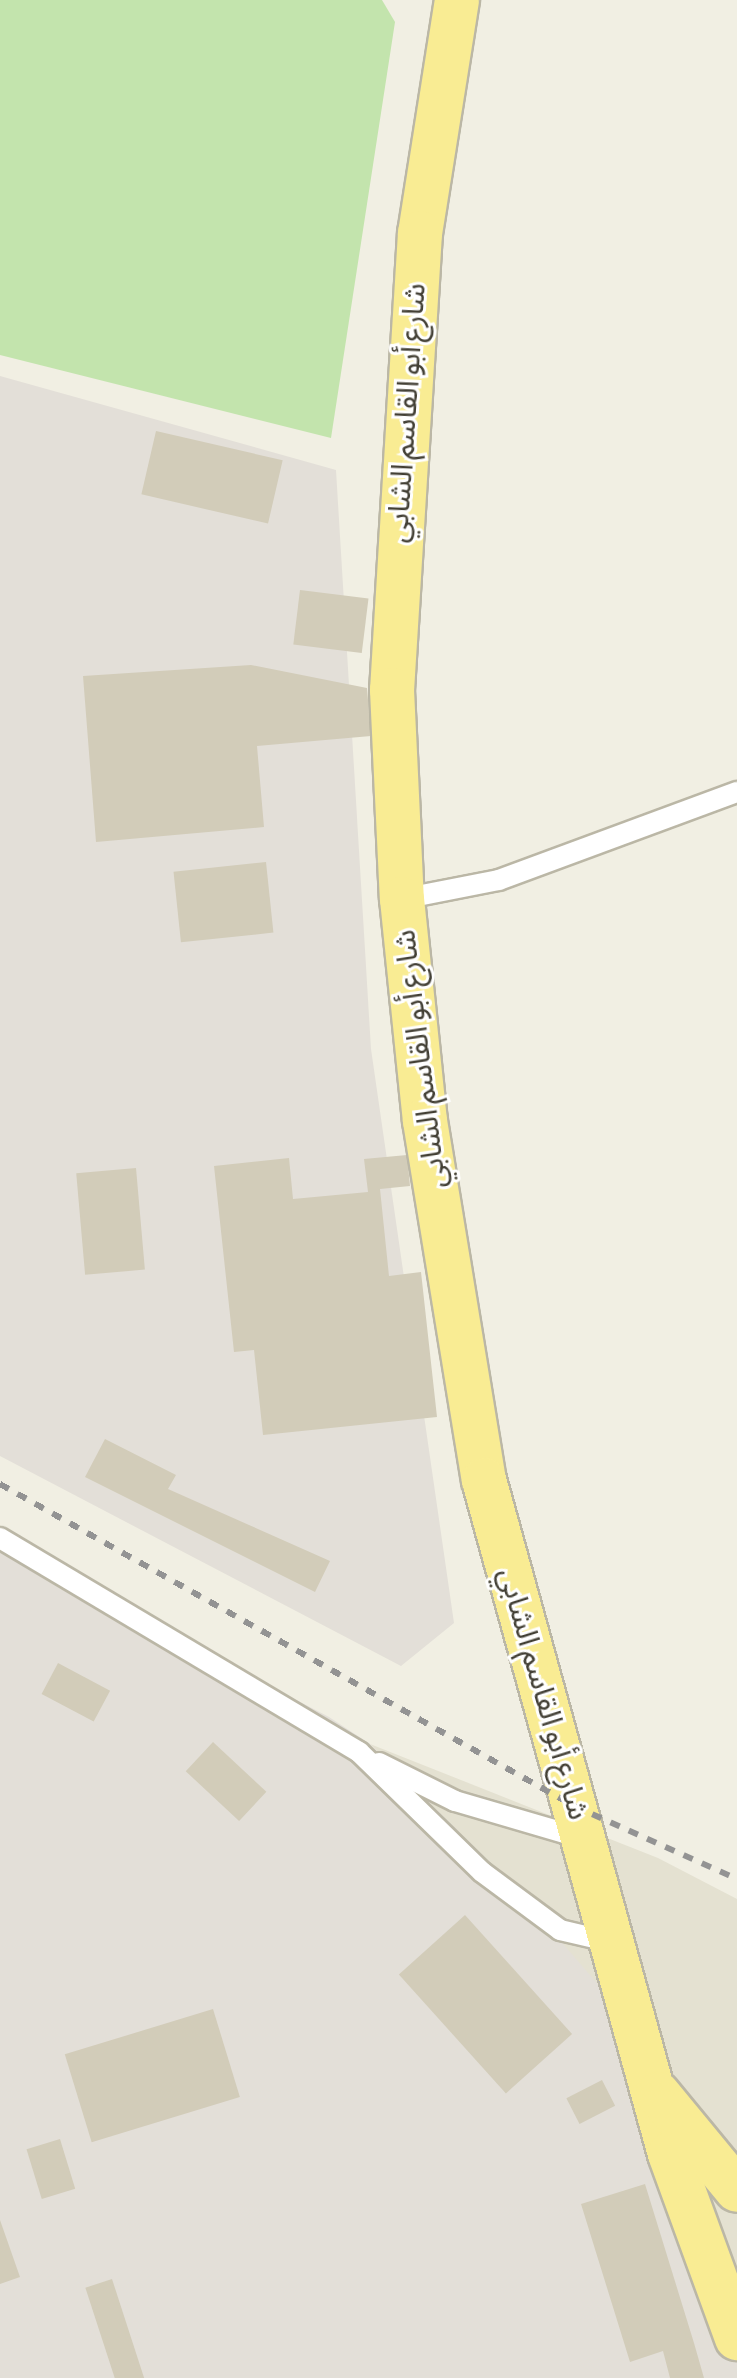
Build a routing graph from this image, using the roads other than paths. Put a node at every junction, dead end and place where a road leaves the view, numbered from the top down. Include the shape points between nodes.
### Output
1 (457, 0) edge
2 (737, 792) edge
3 (402, 899) junction
4 (0, 1538) edge
5 (359, 1752) junction
6 (585, 1839) junction
7 (611, 1942) junction
8 (658, 2094) junction
9 (737, 2190) edge
10 (737, 2338) edge

1 - 3 main road, شارع أبو القاسم الشابي via 420,233 406,382 392,690
2 - 3 lane via 499,880
3 - 6 main road, شارع أبو القاسم الشابي via 425,1121 484,1480
4 - 5 lane
5 - 6 lane via 455,1801
5 - 7 lane via 482,1872 560,1930
6 - 7 main road, شارع أبو القاسم الشابي
7 - 8 main road, شارع أبو القاسم الشابي
8 - 9 main road, شارع أبو القاسم الشابي
8 - 10 main road, شارع أبو القاسم الشابي via 670,2154

